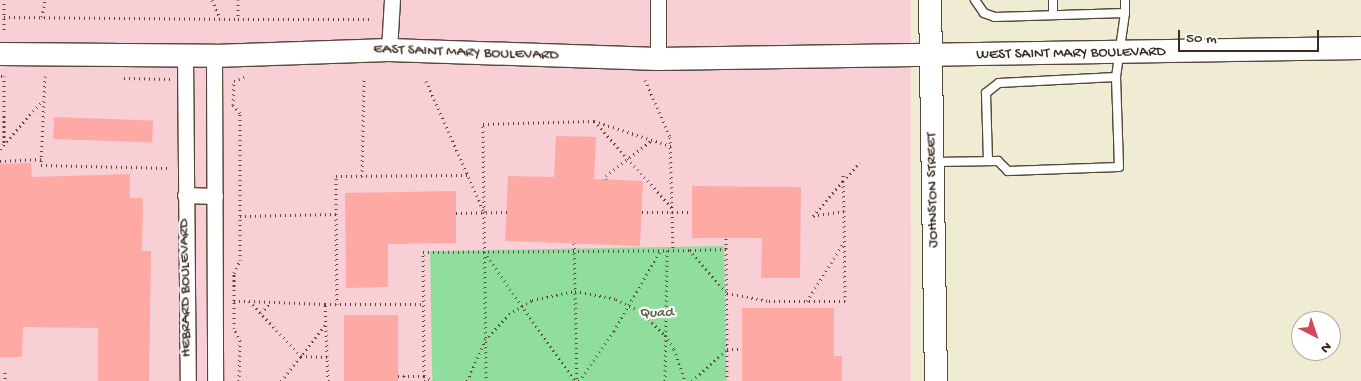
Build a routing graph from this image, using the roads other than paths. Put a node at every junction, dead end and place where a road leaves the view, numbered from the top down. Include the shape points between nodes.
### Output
1 (392, 0) edge
2 (658, 0) edge
3 (930, 0) edge
4 (974, 0) edge
5 (1053, 0) edge
6 (1125, 0) edge
7 (1124, 13) junction
8 (1053, 15) junction
9 (1361, 48) edge
10 (389, 50) junction
11 (1119, 53) junction
12 (2, 54) edge
13 (185, 56) junction
14 (214, 56) junction
15 (931, 57) junction
16 (658, 59) junction
17 (1116, 77) junction
18 (988, 161) junction
19 (933, 162) junction
20 (185, 195) junction
21 (215, 196) junction
22 (188, 381) edge
23 (215, 381) edge
24 (936, 381) edge

1 - 10 street
2 - 16 street
3 - 15 street, JOHNSTON STREET
4 - 8 lane via 984,13 995,17
5 - 8 lane
6 - 7 lane
7 - 8 lane
7 - 11 lane
9 - 11 street, WEST SAINT MARY BOULEVARD
10 - 14 street, EAST SAINT MARY BOULEVARD
10 - 16 street, EAST SAINT MARY BOULEVARD
11 - 15 street, WEST SAINT MARY BOULEVARD
11 - 17 lane
12 - 13 street, EAST SAINT MARY BOULEVARD
13 - 14 street, EAST SAINT MARY BOULEVARD
13 - 20 street, HEBRARD BOULEVARD
14 - 21 street, HEBRARD BOULEVARD
15 - 16 street, EAST SAINT MARY BOULEVARD
15 - 19 street, JOHNSTON STREET
17 - 18 lane via 999,83 986,93
17 - 18 lane via 1120,167 1008,171 998,161
18 - 19 lane
19 - 24 street, JOHNSTON STREET
20 - 21 street
20 - 22 street, HEBRARD BOULEVARD
21 - 23 street, HEBRARD BOULEVARD

